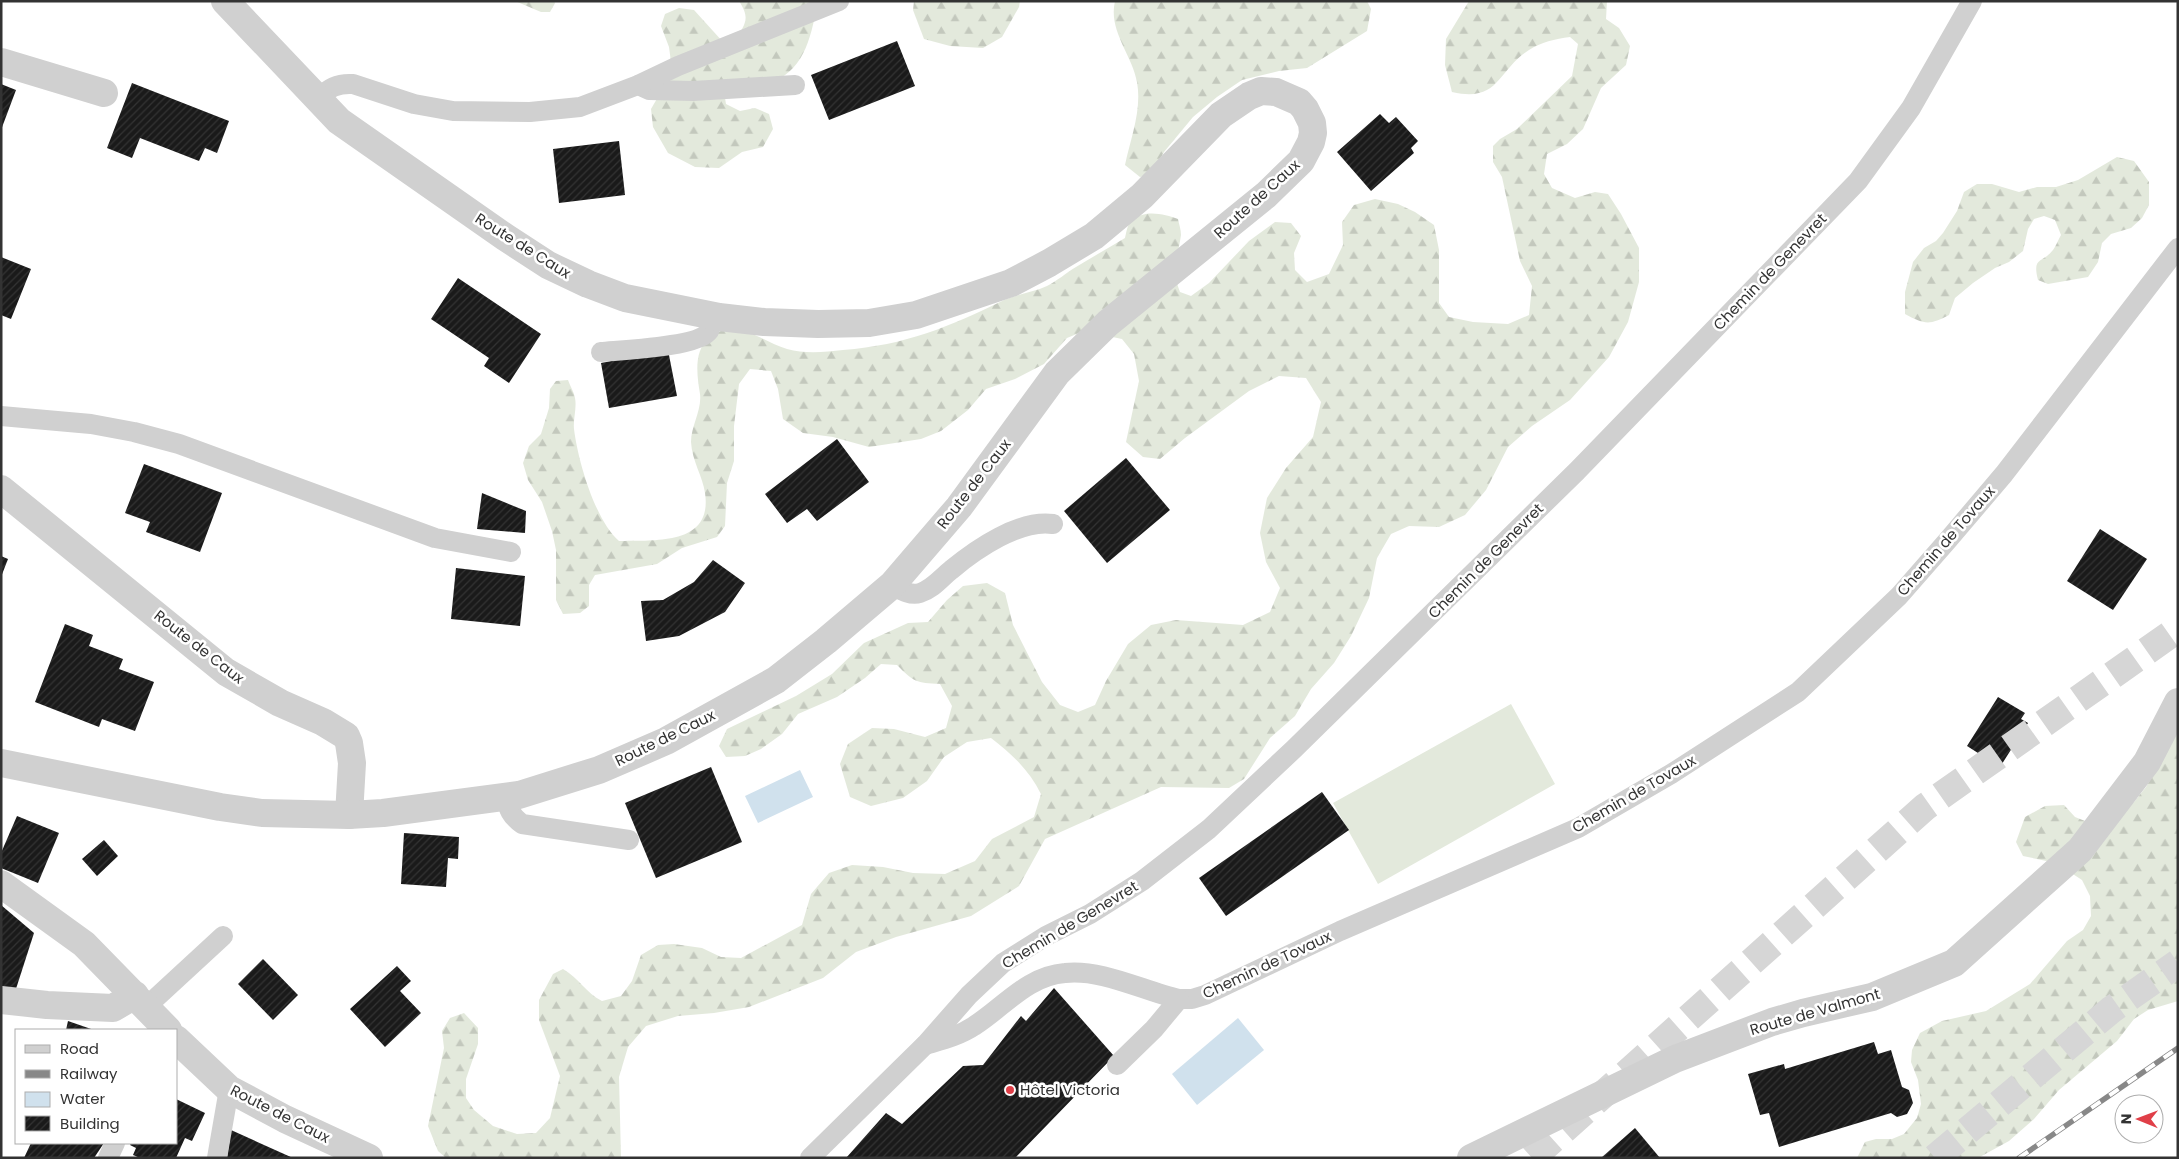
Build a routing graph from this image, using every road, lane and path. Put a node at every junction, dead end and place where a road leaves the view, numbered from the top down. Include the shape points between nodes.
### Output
1 (225, 1) edge
2 (839, 1) edge
3 (1972, 1) edge
4 (1, 62) edge
5 (638, 85) junction
6 (795, 85) dead end
7 (104, 93) dead end
8 (318, 99) junction
9 (2178, 248) edge
10 (713, 316) junction
11 (601, 352) dead end
12 (1, 416) edge
13 (1, 489) edge
14 (1053, 524) dead end
15 (511, 552) dead end
16 (892, 585) junction
17 (2178, 702) edge
18 (1, 763) edge
19 (506, 797) junction
20 (349, 815) junction
21 (629, 840) dead end
22 (1, 884) edge
23 (223, 936) dead end
24 (1179, 999) junction
25 (1, 1000) edge
26 (140, 1001) junction
27 (166, 1029) edge
28 (178, 1042) edge
29 (925, 1045) junction
30 (1117, 1065) dead end
31 (229, 1089) junction
32 (115, 1144) edge
33 (108, 1158) edge
34 (217, 1158) edge
35 (369, 1158) edge
36 (810, 1158) edge
37 (1471, 1158) edge

1 - 8 street, Route de Caux
2 - 5 lane
3 - 29 lane, Chemin de Genevret via 1911,108 1858,181 1577,471 1209,829 1142,881 1002,963
4 - 7 street
5 - 6 lane via 649,90 693,90
5 - 8 lane via 580,107 530,112 433,109 353,84 329,88
8 - 10 street, Route de Caux via 355,133 548,265 625,298
9 - 24 lane, Chemin de Tovaux via 2004,474 1948,540 1899,596 1798,692 1671,774 1578,828 1205,995
10 - 11 lane via 708,332 689,343
10 - 16 street, Route de Caux via 764,322 869,323 916,315 967,299 1011,283 1094,236 1142,196 1222,115 1249,96 1261,91 1276,92 1299,102 1305,109 1313,132 1302,161 1259,201 1108,323 1057,373 958,506
12 - 15 lane via 91,424 170,441 435,538
13 - 20 street, Route de Caux via 226,672 346,736 352,763
14 - 16 lane via 1040,522 993,541 931,588 919,593 908,594
16 - 19 street, Route de Caux via 776,680 666,741 600,770
17 - 37 street, Route de Valmont via 2147,762 2080,850 1954,963 1872,998 1772,1022 1675,1060
18 - 20 street, Route de Caux via 220,807 270,813
19 - 20 street, Route de Caux
19 - 21 lane via 508,809 522,824
22 - 26 street, Route de Caux via 84,944
23 - 26 lane
24 - 29 lane, Chemin de Tovaux via 1093,975 1050,975 1037,979 990,1016 959,1035
24 - 30 lane
25 - 26 street via 113,1008
26 - 27 street, Route de Caux
28 - 31 street, Route de Caux
29 - 36 lane, Chemin de Genevret
31 - 34 lane
31 - 35 street, Route de Caux
32 - 33 lane

